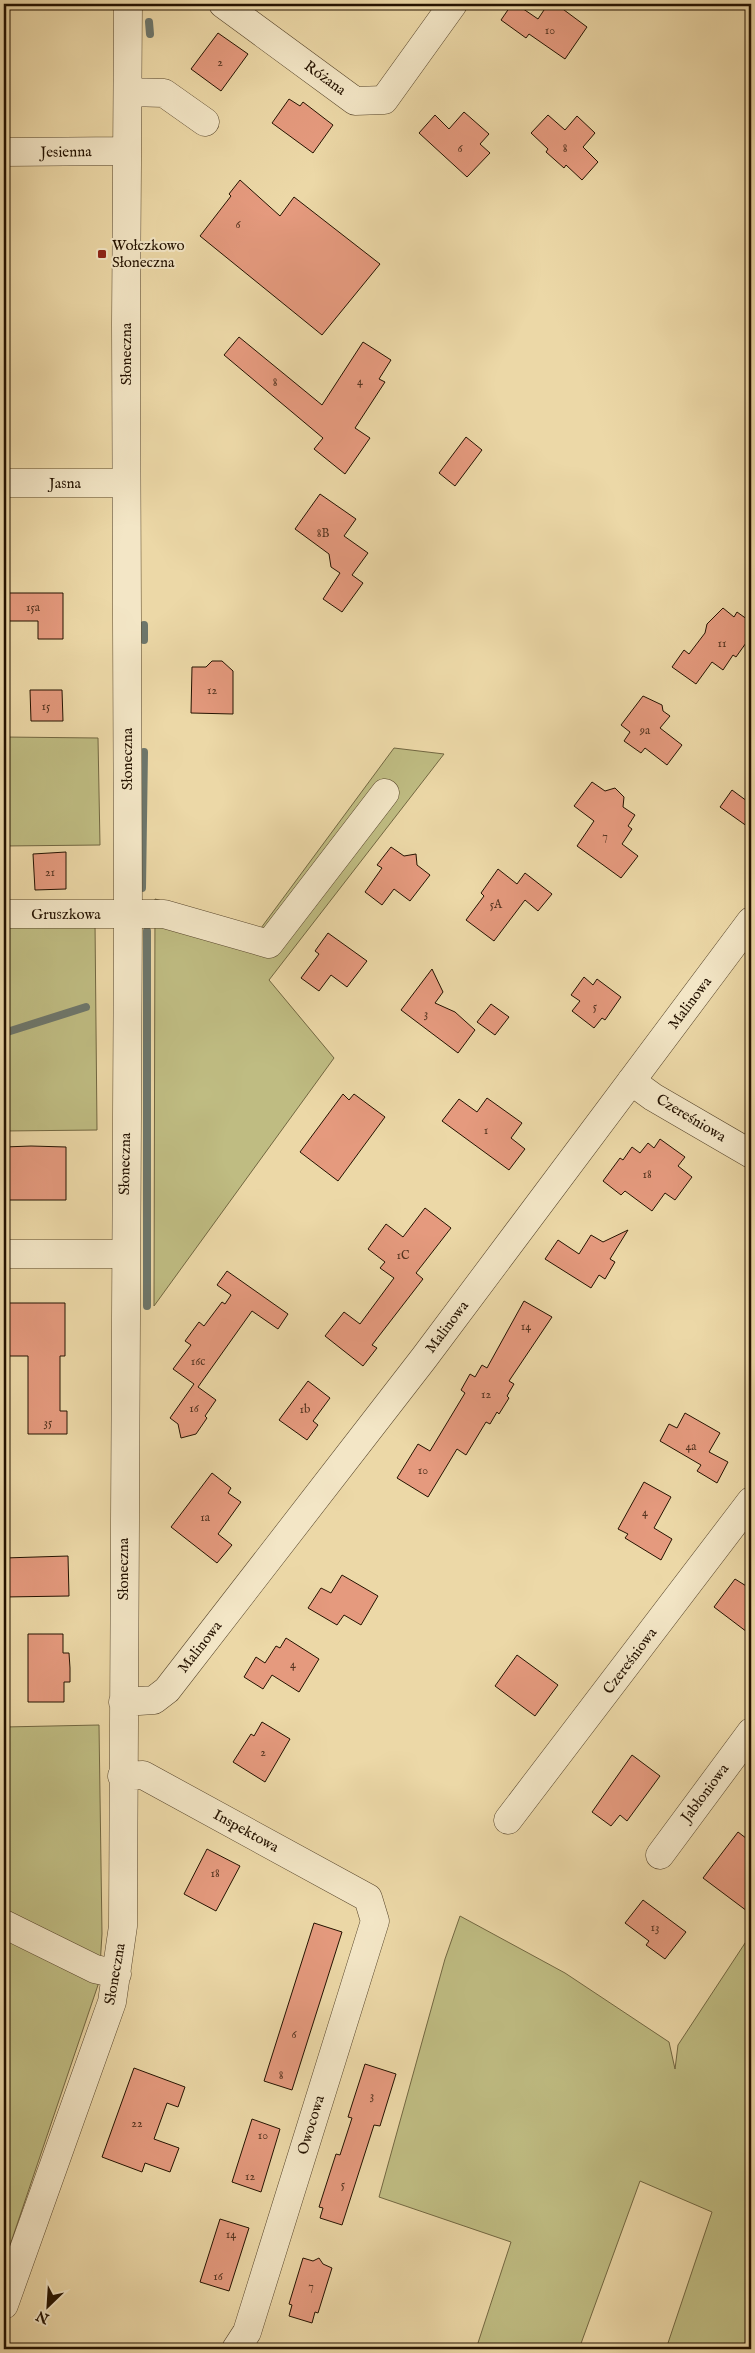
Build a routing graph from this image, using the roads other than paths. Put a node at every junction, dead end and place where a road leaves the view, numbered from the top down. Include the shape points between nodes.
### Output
1 (128, 4) edge
2 (223, 4) edge
3 (454, 4) edge
4 (128, 92) junction
5 (205, 122) dead end
6 (127, 151) junction
7 (4, 152) edge
8 (4, 483) edge
9 (126, 483) junction
10 (385, 793) dead end
11 (4, 914) edge
12 (128, 914) junction
13 (751, 921) edge
14 (631, 1081) junction
15 (751, 1154) edge
16 (4, 1254) edge
17 (124, 1254) junction
18 (751, 1501) edge
19 (122, 1702) junction
20 (751, 1732) edge
21 (122, 1776) junction
22 (508, 1820) dead end
23 (660, 1855) dead end
24 (368, 1898) joint
25 (4, 1924) edge
26 (117, 1974) junction
27 (4, 2306) edge
28 (241, 2340) edge

1 - 4 street, Słoneczna
2 - 3 street, Różana via 356,100 384,100
4 - 5 street via 164,93
4 - 6 street, Słoneczna
6 - 7 street, Jesienna
6 - 9 street, Słoneczna
8 - 9 street, Jasna
9 - 12 street, Słoneczna
10 - 12 street, Gruszkowa via 269,944 164,914
11 - 12 street, Gruszkowa
12 - 17 street, Słoneczna
13 - 14 street, Malinowa
14 - 15 street, Czereśniowa
14 - 19 street, Malinowa via 424,1358 167,1690 154,1700
16 - 17 street
17 - 19 street, Słoneczna
18 - 22 street, Czereśniowa
19 - 21 street, Słoneczna
20 - 23 street, Jabłoniowa
21 - 24 street, Inspektowa via 142,1775
21 - 26 street, Słoneczna via 123,1926
24 - 28 street, Owocowa via 375,1921
25 - 26 street via 95,1969
26 - 27 street, Słoneczna via 112,2002

